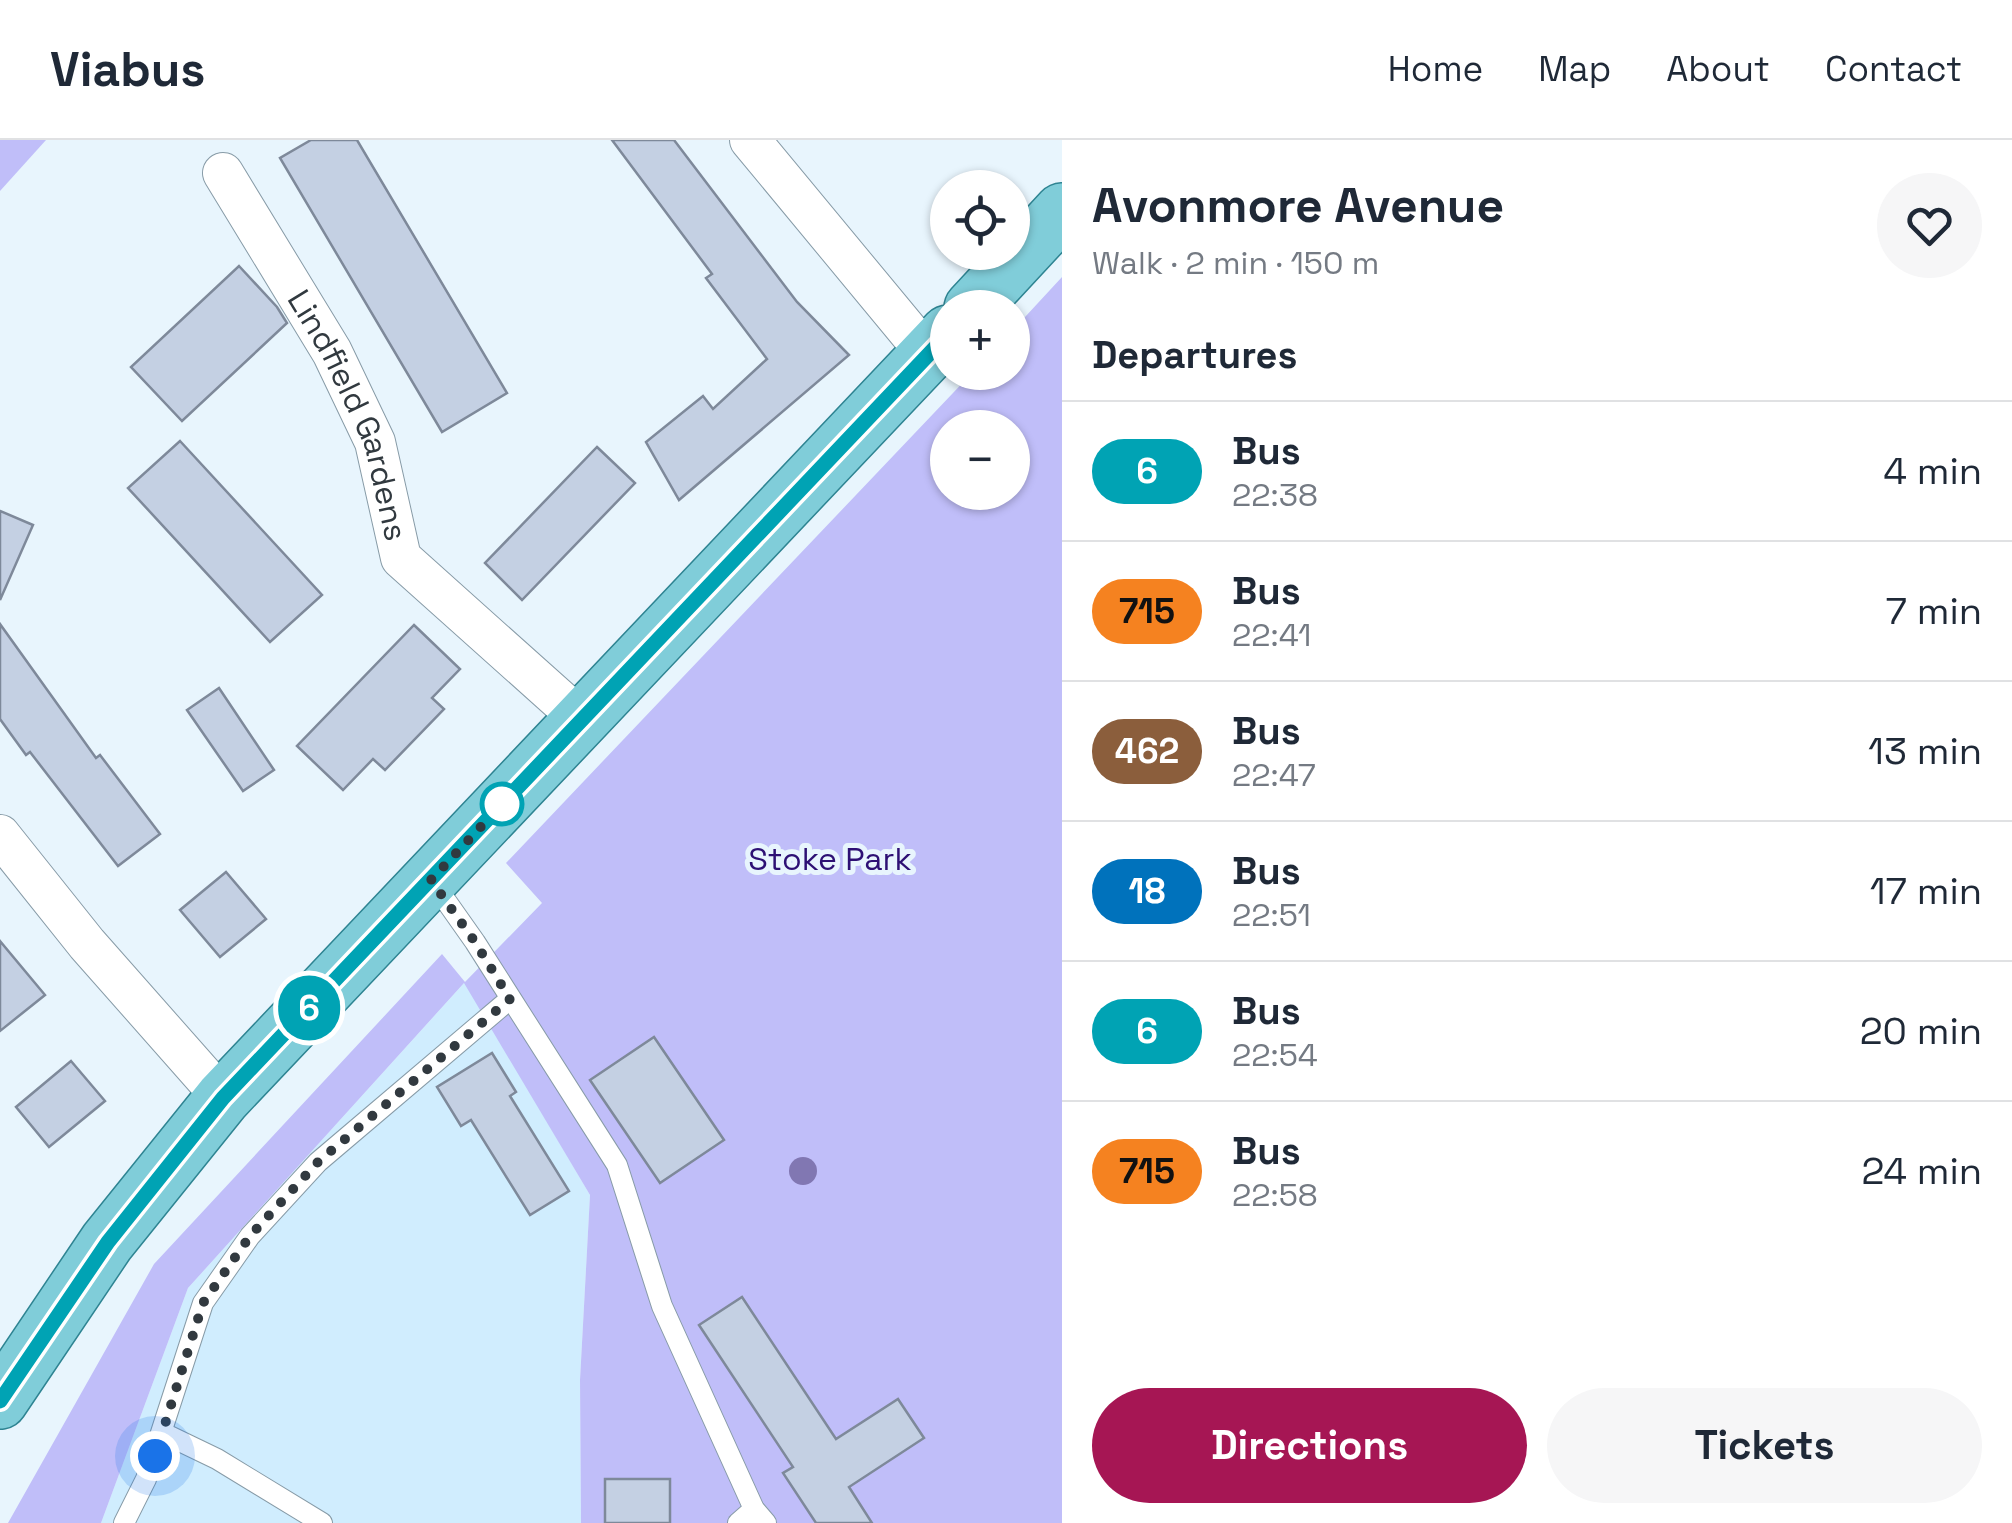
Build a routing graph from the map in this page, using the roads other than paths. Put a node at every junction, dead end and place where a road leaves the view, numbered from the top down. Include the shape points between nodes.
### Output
1 (750, 140) edge
2 (223, 172) dead end
3 (1062, 211) edge
4 (989, 290) edge
5 (930, 335) edge
6 (930, 352) edge
7 (582, 720) junction
8 (0, 834) edge
9 (431, 880) junction
10 (510, 999) junction
11 (223, 1098) junction
12 (0, 1401) edge
13 (163, 1432) junction
14 (760, 1516) edge
15 (124, 1523) edge
16 (322, 1523) edge
17 (738, 1523) edge

1 - 5 street
2 - 7 street, Lindfield Gardens via 332,352 376,442 401,558
3 - 4 main road
6 - 7 main road
7 - 9 main road
8 - 11 street
9 - 10 lane
9 - 11 main road
10 - 13 lane via 318,1162 250,1236 203,1303
10 - 14 lane via 617,1164 662,1306
11 - 12 main road via 108,1242
13 - 15 lane
13 - 16 lane
14 - 17 lane

